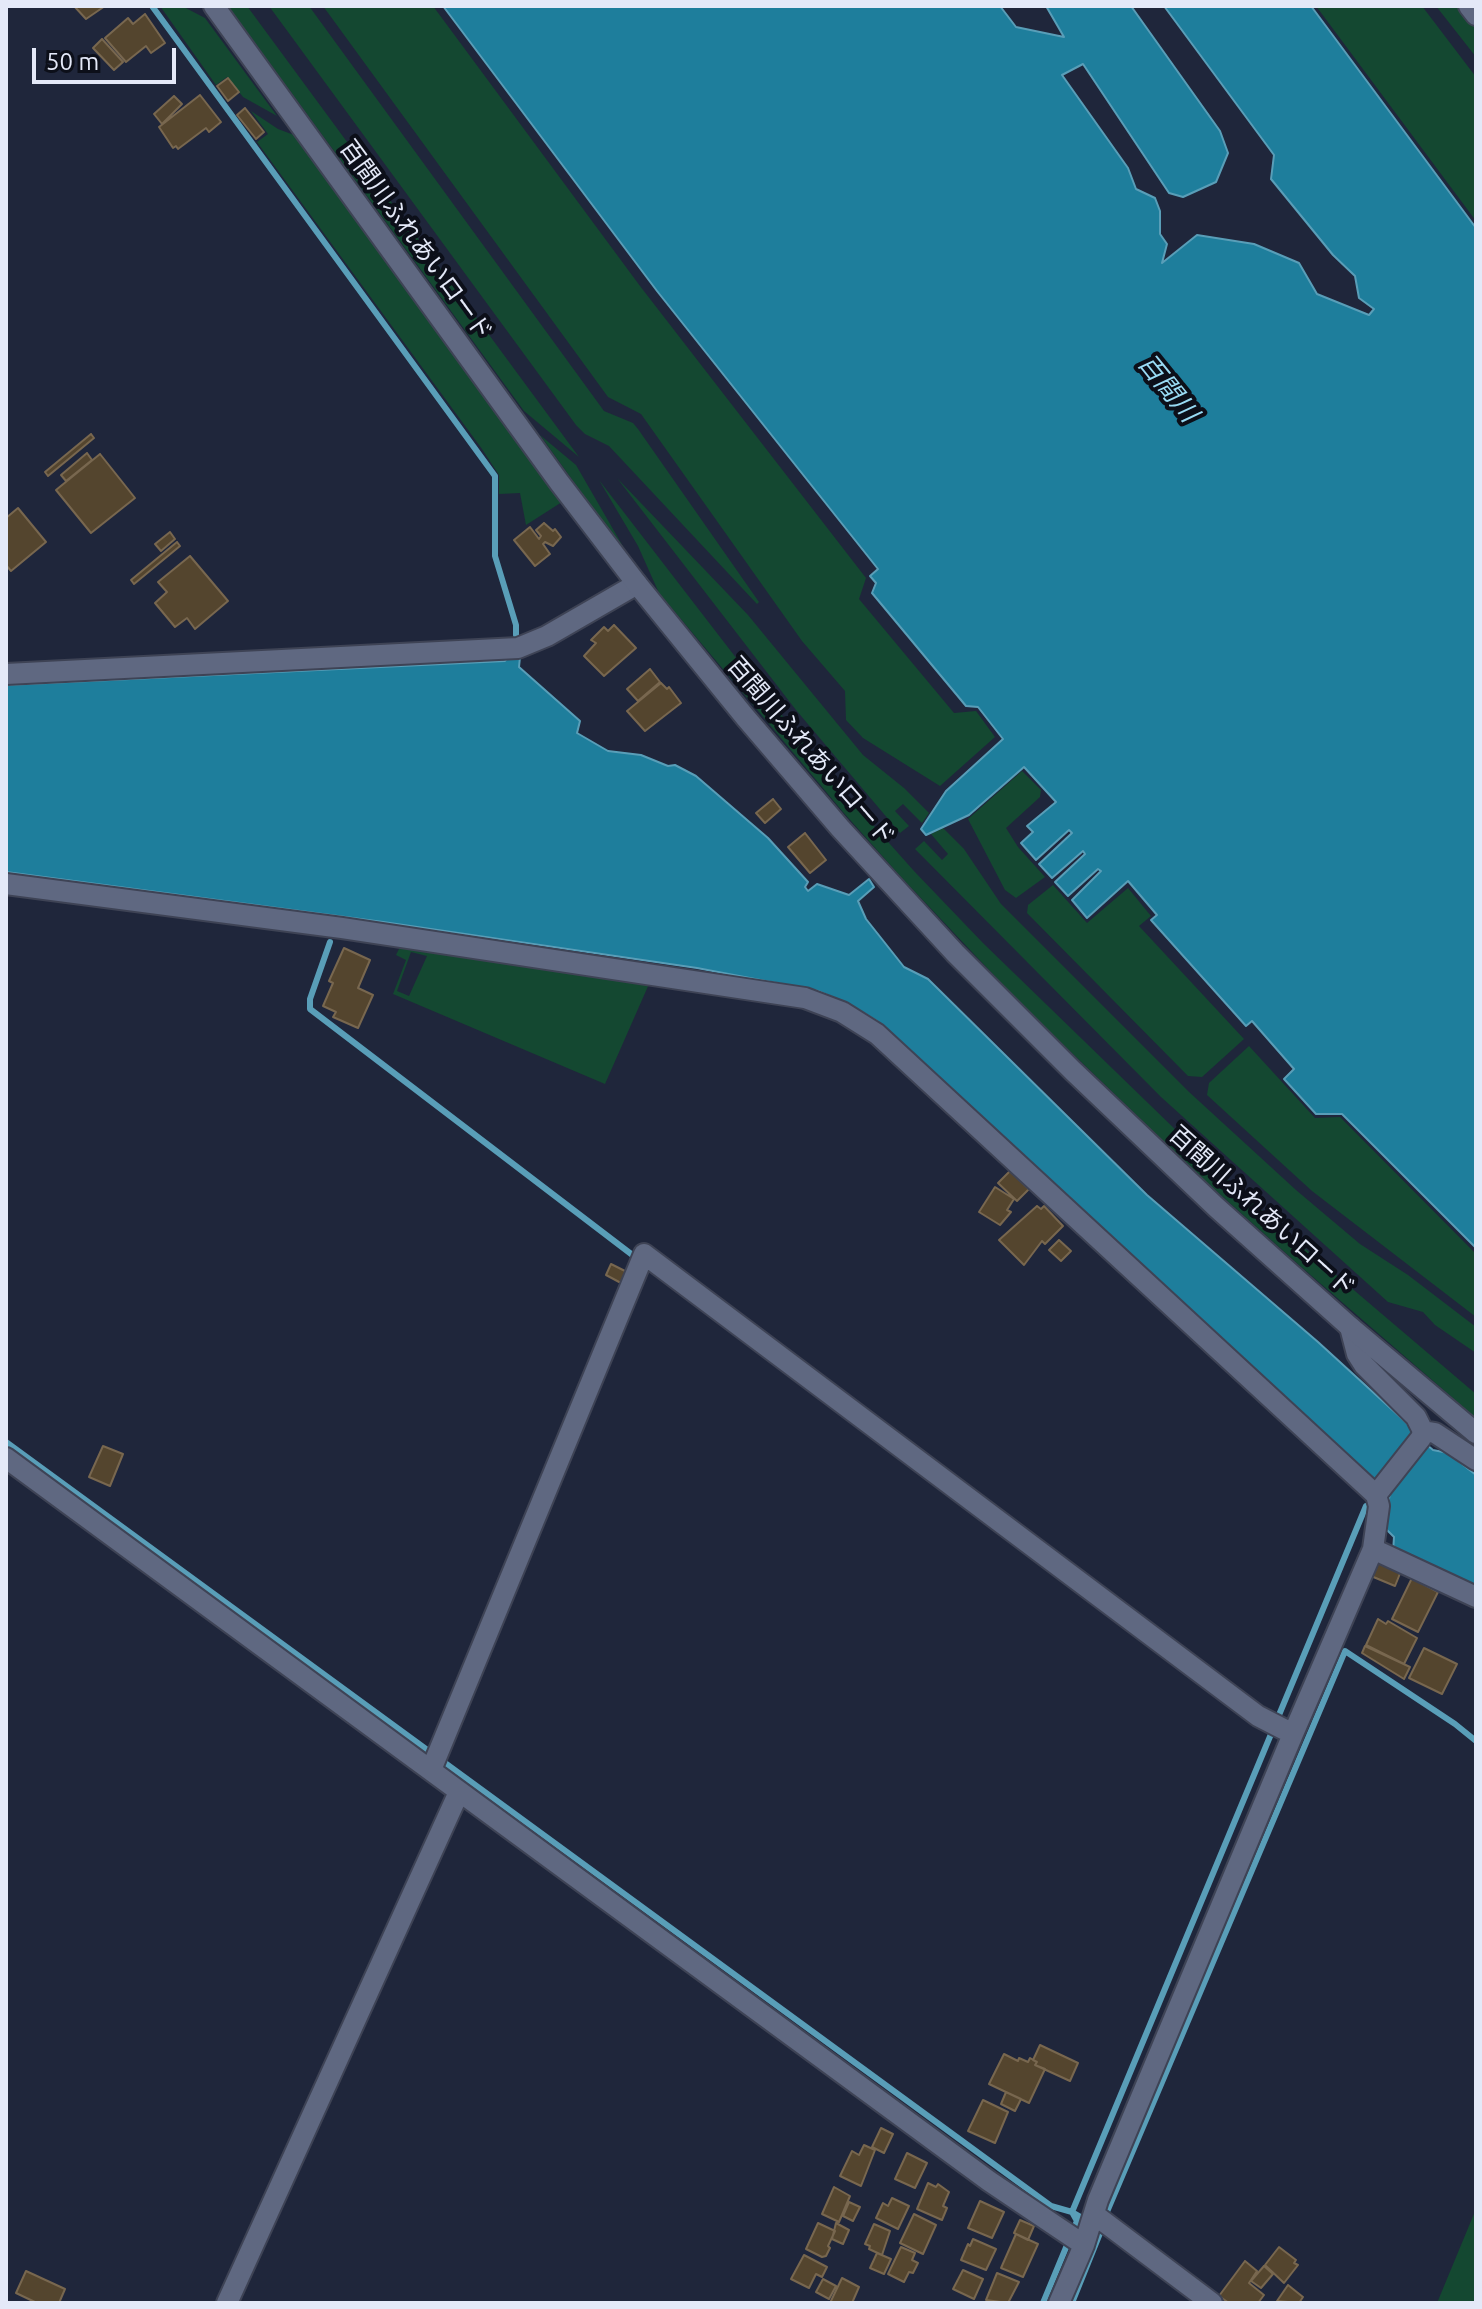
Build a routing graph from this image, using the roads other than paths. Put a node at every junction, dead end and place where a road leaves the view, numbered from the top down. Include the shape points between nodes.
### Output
1 (214, 6) edge
2 (1469, 6) edge
3 (1476, 15) edge
4 (637, 584) junction
5 (6, 674) edge
6 (6, 884) edge
7 (1350, 1327) junction
8 (1476, 1433) edge
9 (1422, 1435) junction
10 (6, 1458) edge
11 (1476, 1460) edge
12 (1378, 1492) junction
13 (1373, 1549) junction
14 (1476, 1597) edge
15 (1288, 1732) junction
16 (434, 1761) junction
17 (459, 1792) junction
18 (1083, 2229) junction
19 (227, 2303) edge
20 (1059, 2303) edge
21 (1212, 2303) edge

1 - 4 street, 百間川ふれあいロード
2 - 3 street
4 - 5 street via 518,648
4 - 7 street, 百間川ふれあいロード via 840,828 955,953 1205,1197
6 - 12 street via 805,998 842,1012 877,1034
7 - 8 street, 百間川ふれあいロード
7 - 9 street via 1364,1365 1416,1417
9 - 11 street via 1435,1433
9 - 12 street
10 - 16 street
12 - 13 street
13 - 14 street
13 - 15 street
15 - 16 street via 644,1254
15 - 18 street
16 - 17 street
17 - 18 street via 989,2181
17 - 19 street
18 - 20 street
18 - 21 street

